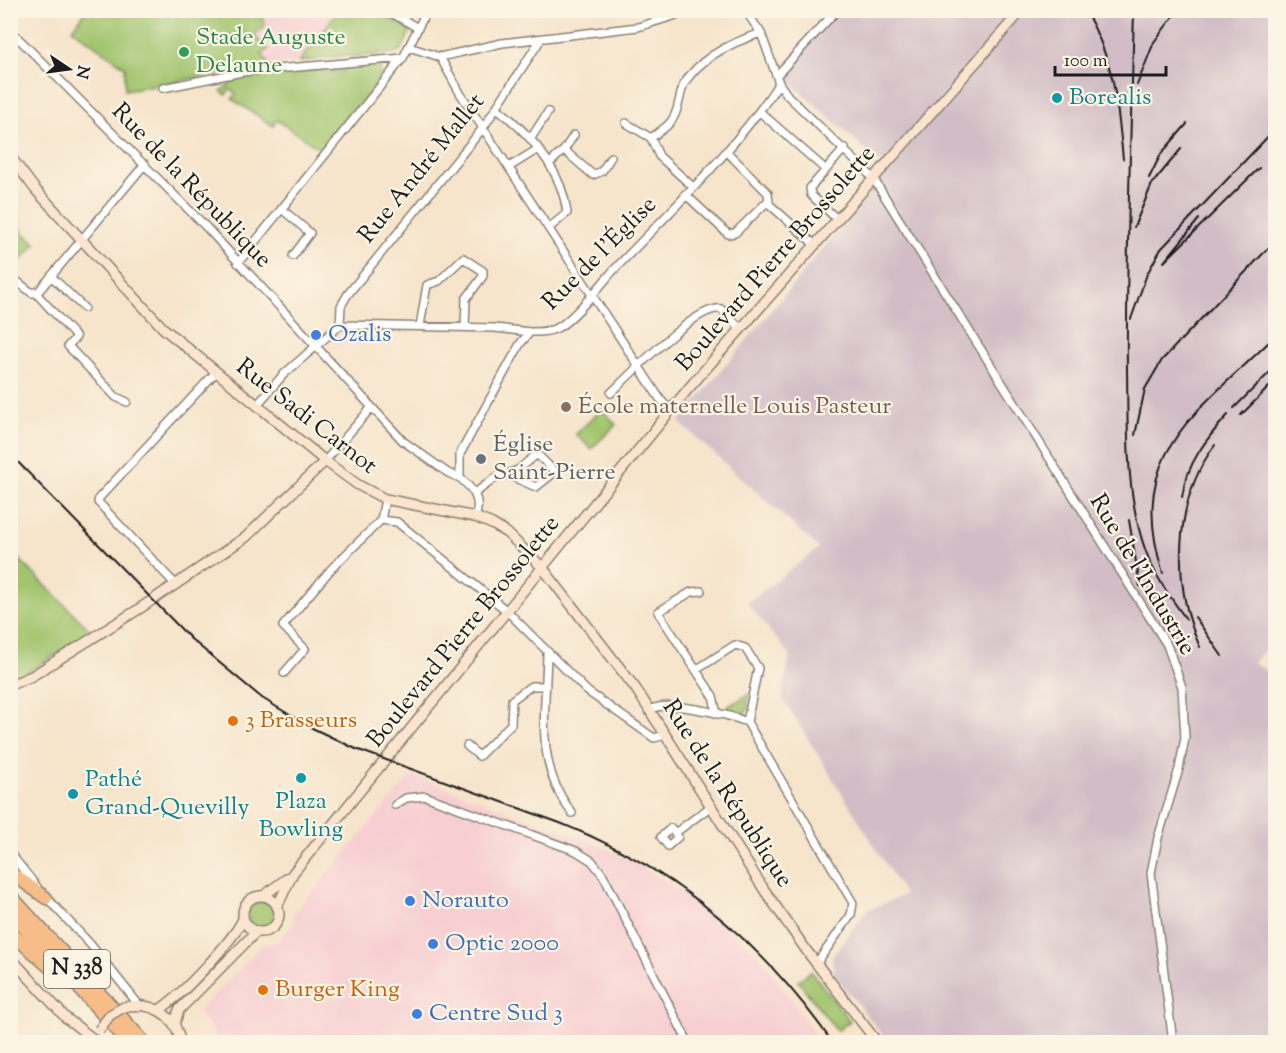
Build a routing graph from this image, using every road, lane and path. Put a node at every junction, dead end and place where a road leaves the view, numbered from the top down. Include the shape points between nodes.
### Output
1 (386, 10) edge
2 (427, 10) edge
3 (693, 10) edge
4 (745, 10) edge
5 (837, 10) edge
6 (1022, 10) edge
7 (418, 28) junction
8 (10, 30) edge
9 (761, 33) junction
10 (541, 39) junction
11 (409, 47) junction
12 (440, 57) junction
13 (403, 58) junction
14 (778, 79) junction
15 (163, 88) dead end
16 (497, 108) junction
17 (548, 112) dead end
18 (759, 112) junction
19 (626, 123) dead end
20 (483, 128) junction
21 (574, 135) dead end
22 (531, 138) junction
23 (651, 138) junction
24 (845, 148) junction
25 (538, 149) junction
26 (564, 150) junction
27 (726, 151) junction
28 (10, 156) edge
29 (611, 157) dead end
30 (550, 163) junction
31 (145, 164) junction
32 (509, 167) junction
33 (826, 170) junction
34 (873, 178) junction
35 (693, 187) junction
36 (685, 194) junction
37 (769, 200) junction
38 (283, 210) junction
39 (837, 219) junction
40 (549, 228) junction
41 (81, 240) junction
42 (814, 244) junction
43 (293, 256) dead end
44 (238, 263) junction
45 (10, 276) edge
46 (51, 276) junction
47 (35, 292) junction
48 (592, 293) junction
49 (84, 308) dead end
50 (340, 324) junction
51 (420, 326) junction
52 (465, 327) junction
53 (741, 328) junction
54 (530, 332) junction
55 (315, 346) junction
56 (639, 366) junction
57 (216, 372) junction
58 (611, 393) dead end
59 (127, 402) dead end
60 (257, 405) junction
61 (371, 408) junction
62 (670, 410) junction
63 (326, 461) junction
64 (506, 474) junction
65 (460, 478) junction
66 (475, 493) junction
67 (385, 499) junction
68 (475, 517) junction
69 (381, 520) junction
70 (542, 567) junction
71 (176, 585) junction
72 (701, 591) dead end
73 (507, 611) junction
74 (547, 652) junction
75 (696, 670) junction
76 (284, 673) dead end
77 (10, 685) edge
78 (546, 686) junction
79 (650, 710) junction
80 (717, 714) junction
81 (747, 722) junction
82 (666, 735) junction
83 (467, 746) dead end
84 (395, 805) dead end
85 (710, 807) junction
86 (572, 813) dead end
87 (675, 833) dead end
88 (10, 853) edge
89 (10, 872) edge
90 (293, 873) junction
91 (10, 895) edge
92 (263, 896) junction
93 (46, 898) junction
94 (278, 907) junction
95 (10, 912) edge
96 (243, 919) junction
97 (10, 932) edge
98 (256, 932) junction
99 (10, 957) edge
100 (816, 964) junction
101 (89, 999) junction
102 (140, 1005) junction
103 (159, 1010) junction
104 (174, 1025) junction
105 (95, 1042) edge
106 (128, 1042) edge
107 (144, 1042) edge
108 (180, 1042) edge
109 (688, 1042) edge
110 (877, 1042) edge
111 (1173, 1042) edge

1 - 7 street
2 - 7 street
3 - 10 street via 638,27
4 - 9 street, Rue de l'Industrie
5 - 14 street, Rue de l'Église
6 - 34 street, Boulevard Pierre Brossolette
7 - 11 street
8 - 31 street, Rue de la République
9 - 14 street, Rue de l'Industrie
9 - 23 street via 728,46 699,67 686,81 673,119
10 - 12 street
10 - 16 street, Rue André Mallet
11 - 12 street
11 - 13 street
12 - 20 street
13 - 15 street via 242,72
13 - 38 street
14 - 18 street, Rue de l'Église
14 - 24 street, Rue de l'Industrie via 788,96
16 - 20 street, Rue André Mallet
16 - 22 street
17 - 22 street
18 - 27 street, Rue de l'Église
18 - 33 street
19 - 23 street
20 - 32 street
20 - 50 street, Rue André Mallet via 348,294 341,306
21 - 26 street
22 - 25 street
23 - 35 street via 659,156
24 - 33 street
24 - 34 street, Rue de l'Industrie
25 - 30 street
25 - 32 street
26 - 29 street via 593,175 602,171
26 - 30 street
27 - 35 street, Rue de l'Église
27 - 37 street via 768,193
28 - 41 street, Rue Sadi Carnot
30 - 40 street via 565,195 567,213
31 - 41 street
31 - 44 street, Rue de la République
32 - 40 street
33 - 39 street via 810,188 811,195
34 - 39 street, Boulevard Pierre Brossolette
34 - 111 street, Rue de l'Industrie via 1167,645 1178,672 1185,706 1185,738 1151,873
35 - 36 street, Rue de l'Église
36 - 37 street via 728,234 735,234
36 - 48 street, Rue de l'Église
37 - 42 street
38 - 43 street via 310,233
38 - 44 street
39 - 42 street, Boulevard Pierre Brossolette
40 - 48 street
41 - 46 street
41 - 57 street, Rue Sadi Carnot via 163,328
42 - 53 street, Boulevard Pierre Brossolette
44 - 55 street, Rue de la République
45 - 47 street
46 - 47 street
46 - 49 street
47 - 59 street via 76,337 68,346 116,397
48 - 54 street, Rue de l'Église via 559,327 542,333
48 - 56 street
50 - 51 street
50 - 55 street
51 - 52 street
51 - 52 street via 427,285 438,282 463,258 468,258 483,271 483,276 466,298
52 - 54 street
53 - 56 street via 721,309 714,309 676,331
53 - 62 street, Boulevard Pierre Brossolette
54 - 65 street, Rue de l'Église via 460,454
55 - 60 street
55 - 61 street, Rue de la République
56 - 58 street
56 - 62 street
57 - 60 street, Rue Sadi Carnot
57 - 71 street via 98,502
60 - 63 street, Rue Sadi Carnot
61 - 63 street
61 - 65 street, Rue de la République via 403,441
62 - 70 street, Boulevard Pierre Brossolette
63 - 67 street, Rue Sadi Carnot
63 - 71 street via 246,537
64 - 64 street via 518,470 537,454 555,472 536,487
64 - 66 street
65 - 66 street
66 - 68 street via 479,507
67 - 68 street, Rue Sadi Carnot
67 - 69 street
68 - 70 street, Rue Sadi Carnot via 507,533
69 - 73 street via 398,522
69 - 76 street via 332,568 283,626 305,649
70 - 73 street, Boulevard Pierre Brossolette
70 - 79 street, Rue de la République
71 - 77 street via 32,676
72 - 75 street via 691,592 658,612
73 - 74 street
73 - 90 street, Boulevard Pierre Brossolette
74 - 78 street
74 - 82 street via 586,691 654,738
75 - 80 street via 713,696
75 - 81 street via 735,645 745,648 758,668
78 - 83 street via 531,686 512,700 511,724 479,756
78 - 86 street via 546,756 558,795
79 - 80 street via 669,705
79 - 82 street, Rue de la République
80 - 81 street
81 - 100 street via 853,903 851,915
82 - 85 street, Rue de la République
84 - 109 street via 406,798 425,796 567,848 592,861 603,875
85 - 87 street
85 - 100 street, Rue de la République
88 - 93 street
89 - 93 highway
90 - 92 street, Boulevard Pierre Brossolette
90 - 94 street, Boulevard Pierre Brossolette
91 - 107 highway, N 338
92 - 94 street
92 - 96 street via 247,902
93 - 102 street
94 - 98 street via 275,926
95 - 101 highway, N 338
96 - 98 street
96 - 103 street via 227,942
97 - 101 highway
98 - 104 street via 179,1010
99 - 105 street via 66,1018
100 - 110 street, Rue de la République
101 - 106 highway, N 338
102 - 103 street
102 - 105 street, bridge via 124,1007 110,1015
103 - 104 street
104 - 108 street

